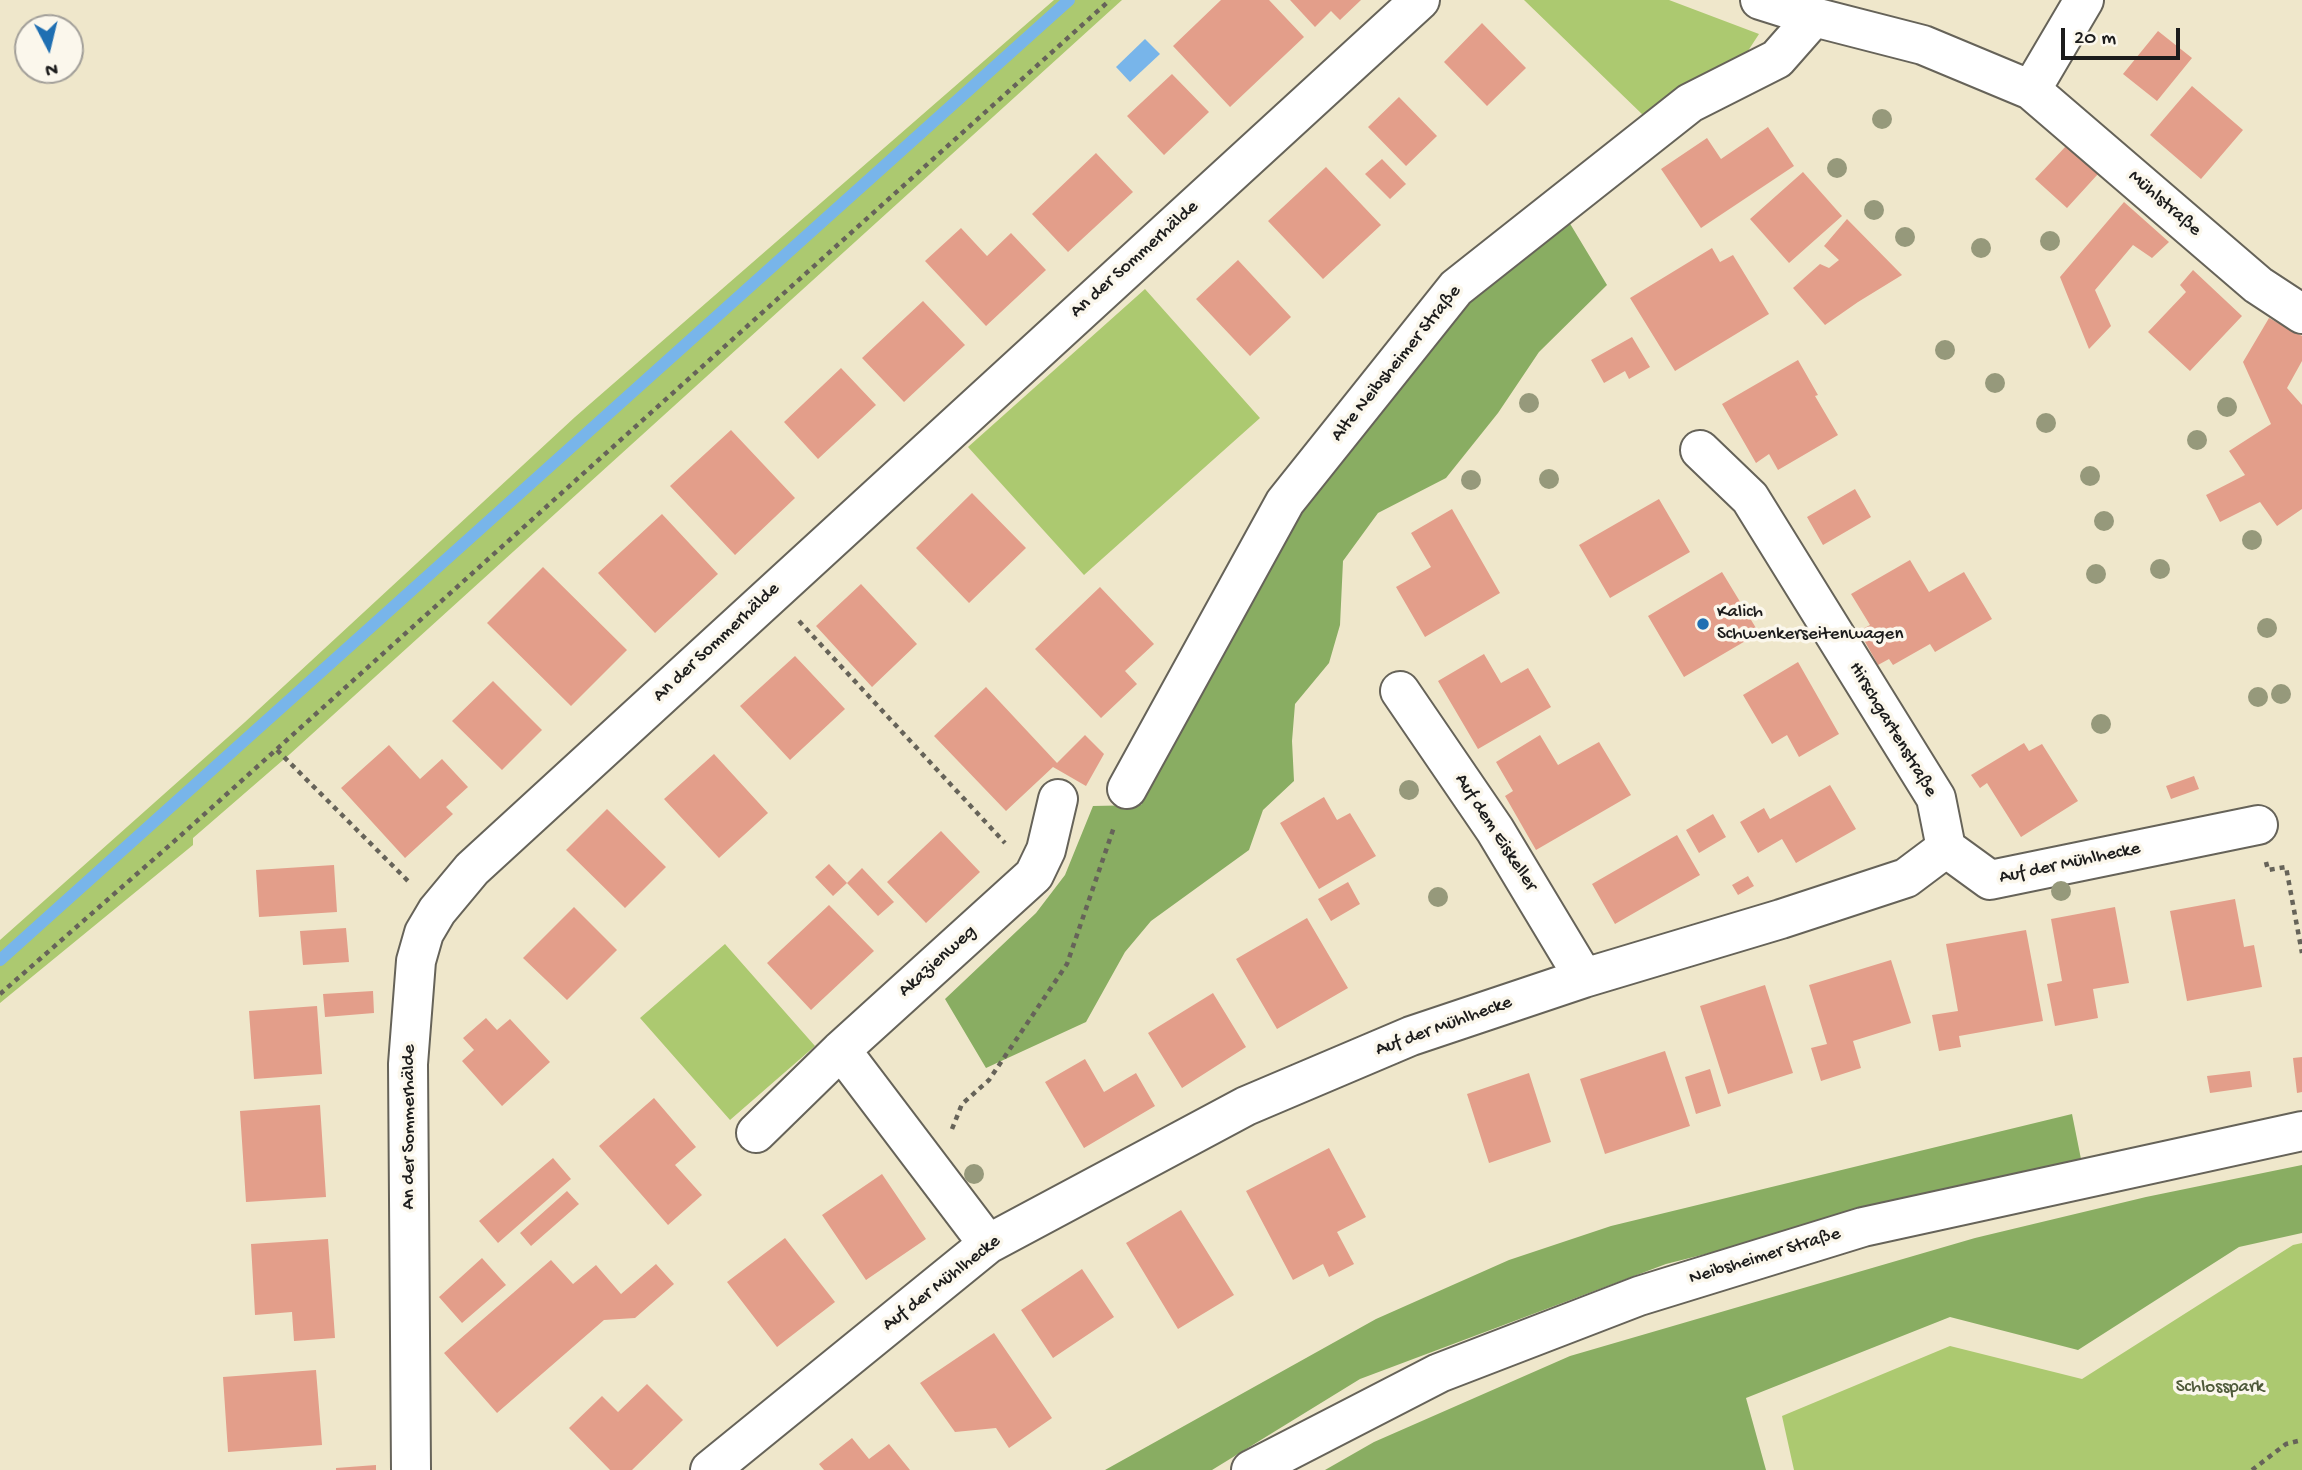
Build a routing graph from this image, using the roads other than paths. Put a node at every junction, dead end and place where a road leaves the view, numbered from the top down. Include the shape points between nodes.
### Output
1 (1420, 0) edge
2 (1759, 0) edge
3 (2084, 0) edge
4 (1814, 17) junction
5 (2031, 90) junction
6 (2302, 314) edge
7 (1700, 450) dead end
8 (1401, 691) dead end
9 (1127, 789) road end
10 (1058, 799) dead end
11 (2261, 840) road end
12 (1946, 848) junction
13 (1584, 978) junction
14 (841, 1050) junction
15 (2302, 1131) edge
16 (756, 1133) dead end
17 (988, 1244) junction
18 (1254, 1468) edge
19 (411, 1470) edge
20 (710, 1470) edge

1 - 19 street, An der Sommerhälde via 472,869 437,911 416,961 408,1064
2 - 4 street, Mühlstraße
3 - 5 street
4 - 5 street, Mühlstraße via 1923,45
4 - 9 street, Alte Neibsheimer Straße via 1777,59 1690,103 1456,288 1285,502
5 - 6 street, Mühlstraße via 2258,285
7 - 12 street, Hirschgartenstraße via 1750,498 1936,798
8 - 13 street, Auf dem Eiskeller via 1495,830
10 - 14 street, Akazienweg via 1046,850 1034,875
11 - 12 street, Auf der Mühlhecke via 1990,880
12 - 13 street, Auf der Mühlhecke via 1906,878
13 - 17 street, Auf der Mühlhecke via 1411,1036 1246,1106
14 - 16 street, Akazienweg
14 - 17 street
15 - 18 street, Neibsheimer Straße via 1863,1227 1639,1296 1439,1373
17 - 20 street, Auf der Mühlhecke

